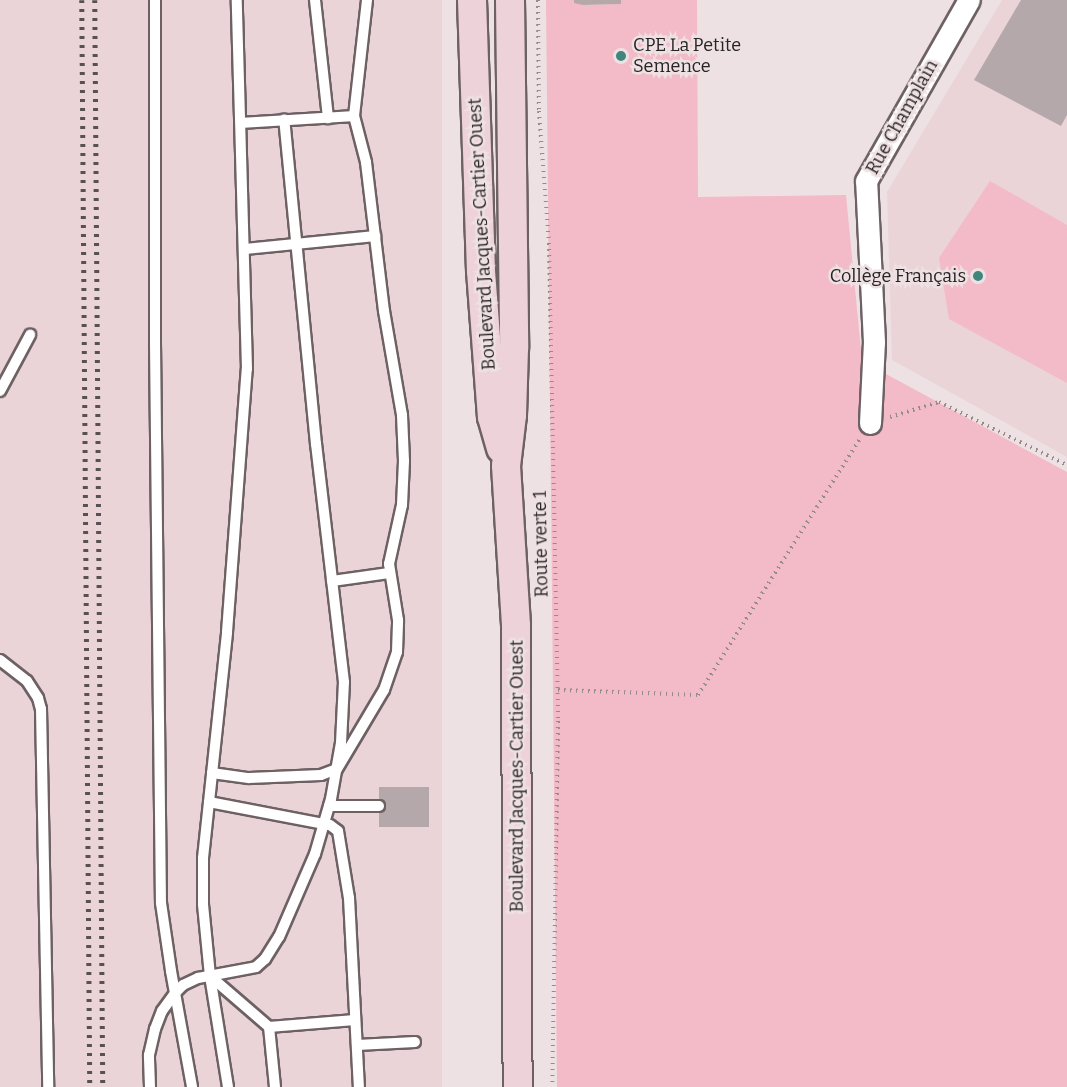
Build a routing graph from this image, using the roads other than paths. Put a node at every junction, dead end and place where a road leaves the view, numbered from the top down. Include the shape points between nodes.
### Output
1 (155, 0) edge
2 (237, 0) edge
3 (315, 0) edge
4 (367, 0) edge
5 (472, 0) edge
6 (510, 0) edge
7 (969, 0) edge
8 (354, 116) junction
9 (328, 118) junction
10 (284, 120) junction
11 (241, 123) junction
12 (375, 236) junction
13 (297, 244) junction
14 (245, 249) junction
15 (30, 335) dead end
16 (0, 391) edge
17 (870, 423) road end
18 (506, 466) junction
19 (389, 573) junction
20 (332, 581) junction
21 (0, 660) edge
22 (337, 769) junction
23 (212, 773) junction
24 (209, 802) junction
25 (329, 806) junction
26 (379, 807) dead end
27 (324, 824) junction
28 (210, 976) junction
29 (175, 993) junction
30 (355, 1020) junction
31 (269, 1027) junction
32 (415, 1042) dead end
33 (357, 1044) junction
34 (48, 1087) edge
35 (150, 1087) edge
36 (192, 1087) edge
37 (228, 1087) edge
38 (275, 1087) edge
39 (359, 1087) edge
40 (518, 1087) edge

1 - 29 lane via 160,873
2 - 11 lane
3 - 9 lane
4 - 8 lane
5 - 18 main road, Boulevard Jacques-Cartier Ouest via 482,282 492,417
6 - 18 main road, Boulevard Jacques-Cartier Ouest via 514,348
7 - 17 street, Rue Champlain via 866,181 874,342
8 - 9 lane
8 - 12 lane via 366,162
9 - 10 lane
10 - 11 lane
10 - 13 lane
11 - 14 lane
12 - 13 lane
12 - 19 lane via 404,435 402,505
13 - 14 lane
13 - 20 lane
14 - 23 lane via 247,369
15 - 16 lane
18 - 40 main road, Boulevard Jacques-Cartier Ouest via 516,626
19 - 20 lane
19 - 22 lane via 398,636 392,671
20 - 22 lane via 345,699
21 - 34 lane via 27,681 41,709
22 - 23 lane via 321,775 261,777
22 - 25 lane
23 - 24 lane
24 - 27 lane
24 - 28 lane via 203,888
25 - 26 lane
25 - 27 lane
27 - 28 lane via 301,891 272,950 256,967
27 - 30 lane via 338,831 347,878
28 - 29 lane via 191,981
28 - 31 lane
28 - 37 lane
29 - 35 lane via 155,1029
29 - 36 lane
30 - 31 lane
30 - 33 lane
31 - 38 lane
32 - 33 lane
33 - 39 lane

